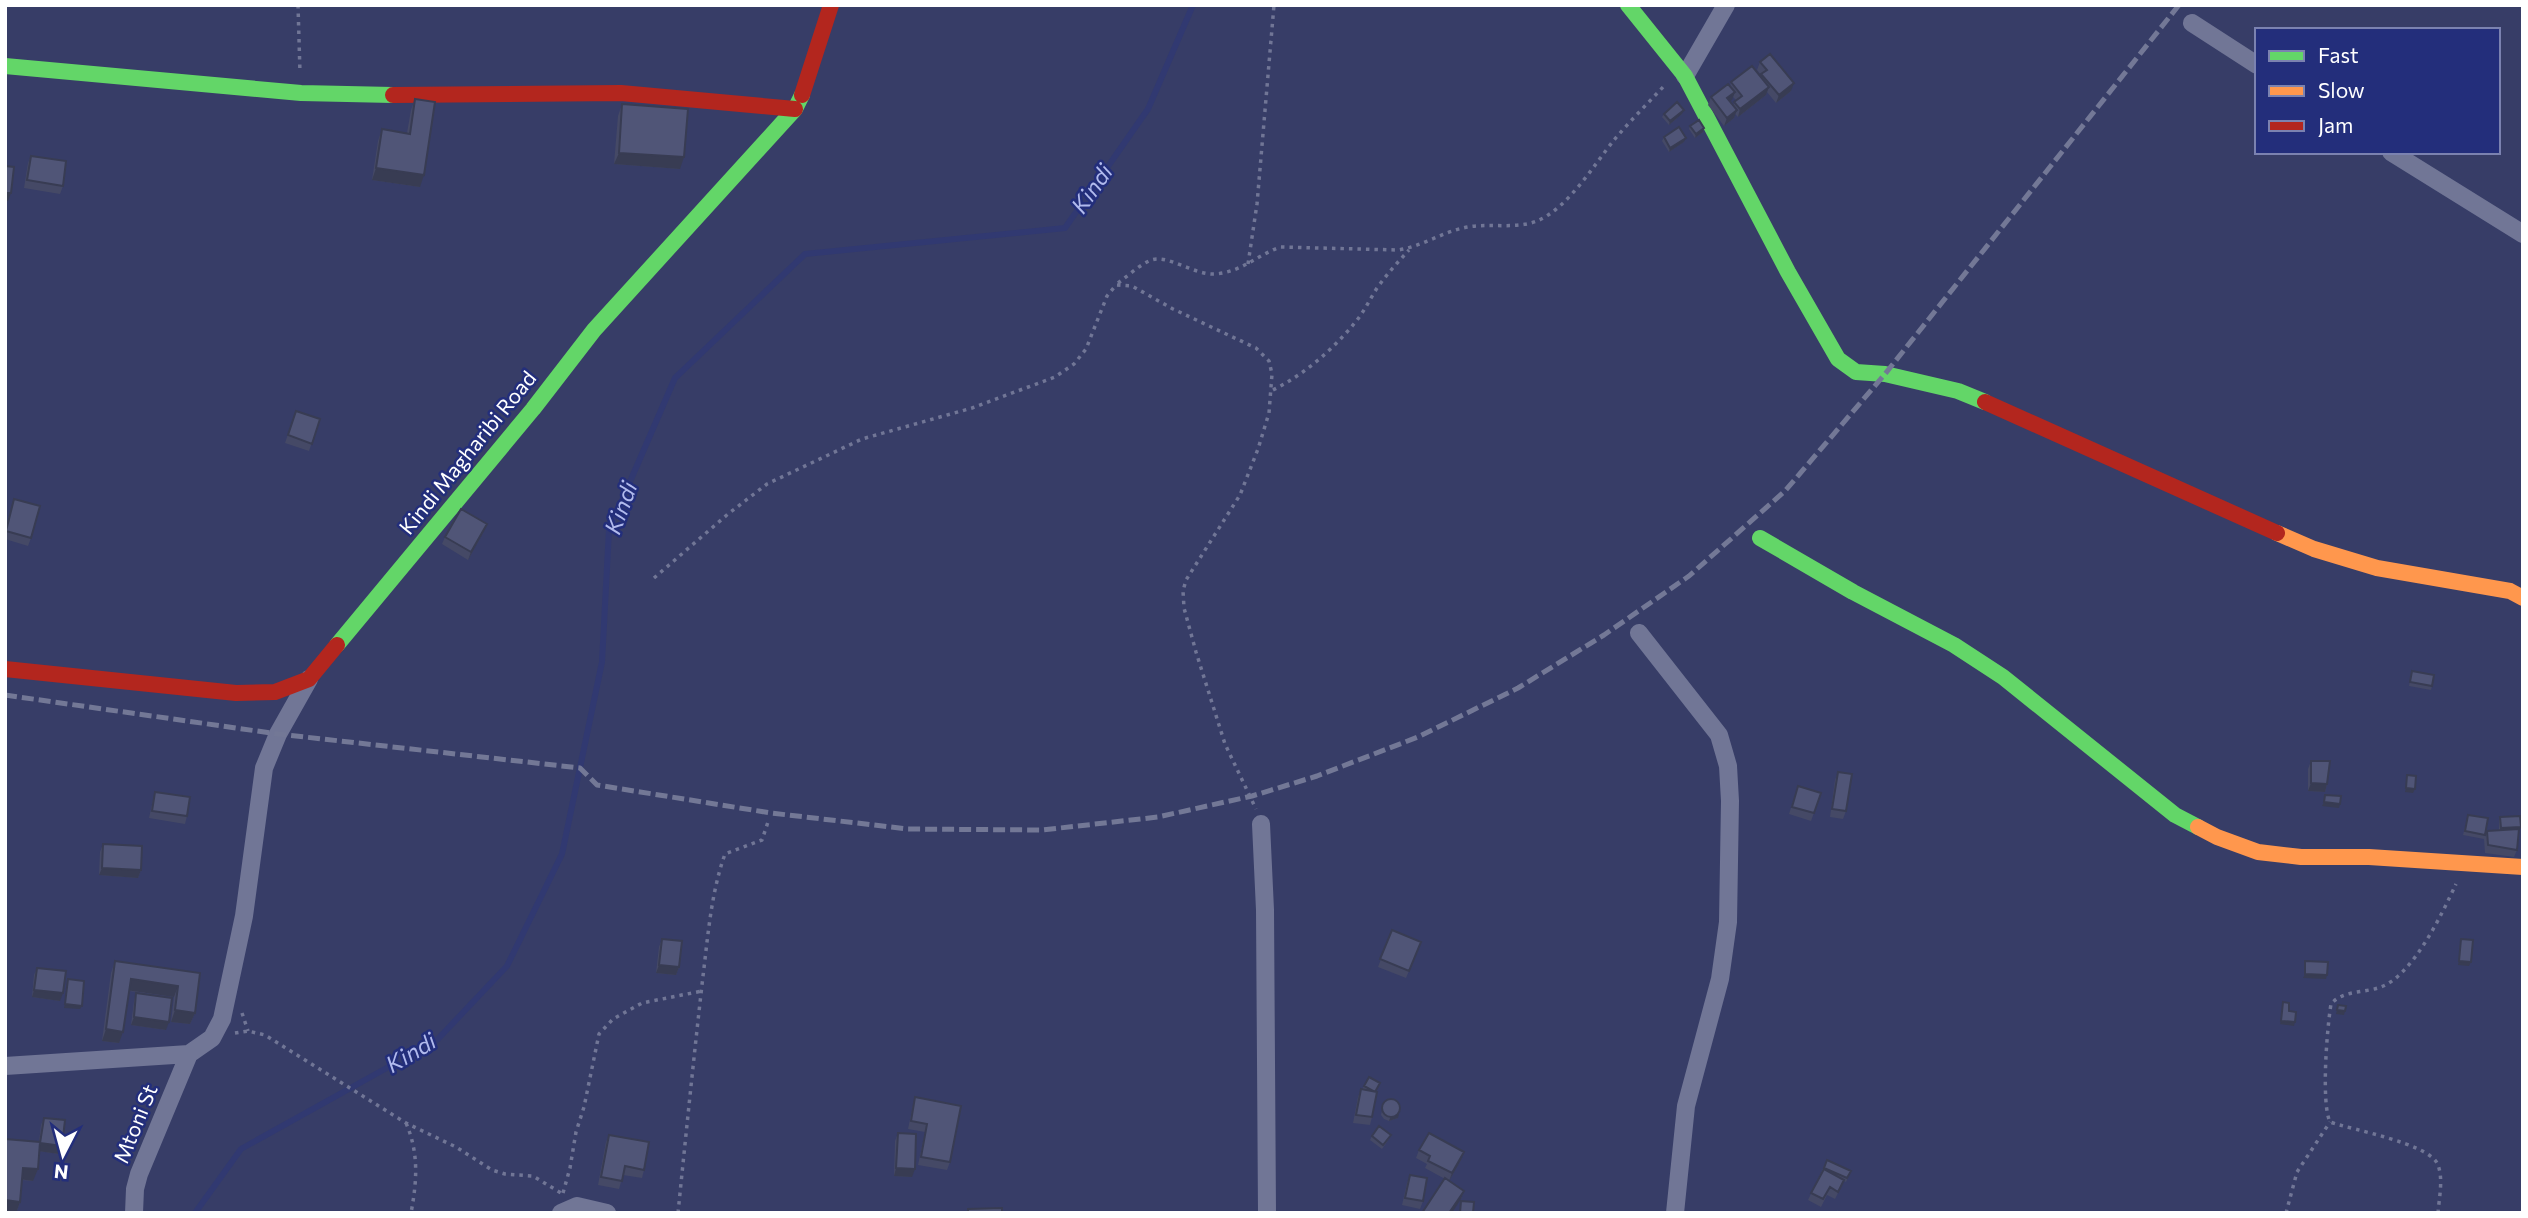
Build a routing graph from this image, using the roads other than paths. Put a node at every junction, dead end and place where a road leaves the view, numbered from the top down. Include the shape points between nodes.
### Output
1 (831, 5) edge
2 (1628, 5) edge
3 (1726, 5) edge
4 (2192, 23) dead end
5 (2255, 64) edge
6 (5, 66) edge
7 (1683, 72) junction
8 (794, 109) junction
9 (2394, 154) edge
10 (2523, 234) edge
11 (1760, 538) dead end
12 (2523, 598) edge
13 (1639, 633) dead end
14 (5, 669) edge
15 (309, 679) junction
16 (1261, 824) road end
17 (2523, 867) edge
18 (190, 1054) junction
19 (5, 1066) edge
20 (562, 1208) edge
21 (134, 1213) edge
22 (607, 1213) edge
23 (1267, 1213) edge
24 (1675, 1213) edge

1 - 8 street, Kindi Magharibi Road via 806,88
2 - 7 street
3 - 7 street
4 - 5 street
6 - 8 street via 301,93 621,93
7 - 12 street via 1788,272 1847,367 1958,391 2314,549 2377,568 2483,586
8 - 15 street, Kindi Magharibi Road via 594,330
9 - 10 street
11 - 17 street via 1993,670 2175,815 2217,837 2258,852 2301,857
13 - 24 street via 1719,735 1729,789 1728,922 1720,979 1686,1106
14 - 15 street, Kindi Magharibi Road via 236,693 275,692
15 - 18 street via 264,768 244,916 232,982 217,1030
16 - 23 street
18 - 19 street
18 - 21 street, Mtoni St via 139,1174
20 - 22 street via 577,1206

